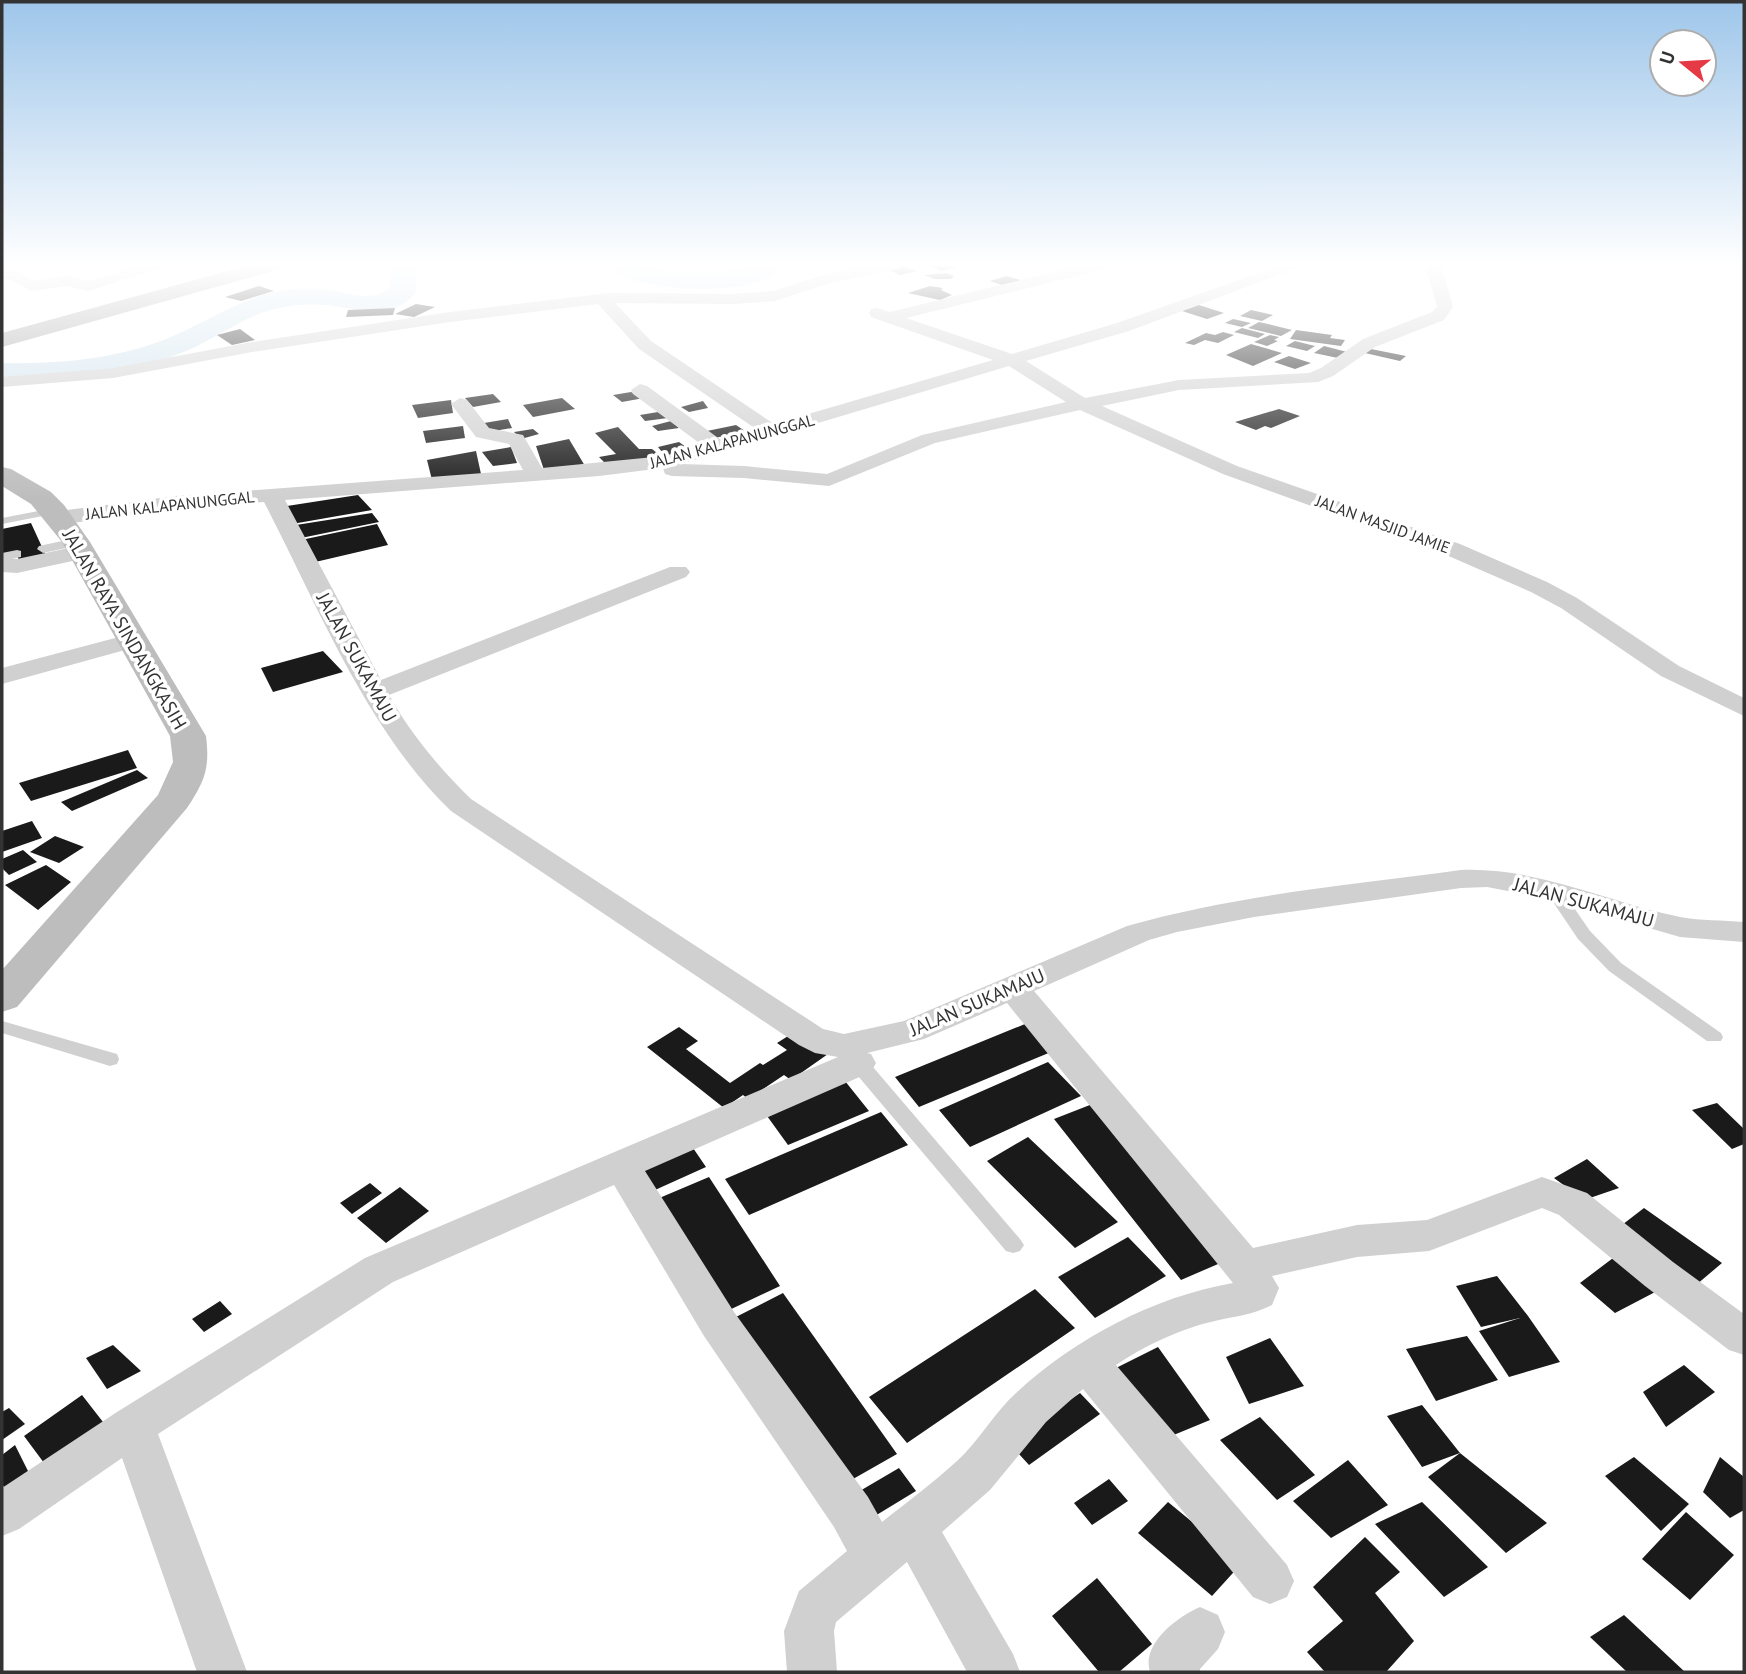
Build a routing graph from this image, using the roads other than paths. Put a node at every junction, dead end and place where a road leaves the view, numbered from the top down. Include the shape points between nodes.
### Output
1 (295, 342) edge
2 (642, 342) edge
3 (960, 342) edge
4 (1069, 342) edge
5 (1372, 342) edge
6 (1011, 360) junction
7 (2, 383) edge
8 (640, 390) dead end
9 (717, 394) junction
10 (460, 404) dead end
11 (1082, 404) junction
12 (665, 408) junction
13 (772, 431) junction
14 (718, 447) junction
15 (670, 467) junction
16 (2, 475) edge
17 (536, 475) junction
18 (271, 494) junction
19 (56, 514) junction
20 (2, 521) edge
21 (66, 549) junction
22 (2, 557) edge
23 (10, 561) edge
24 (678, 572) dead end
25 (134, 640) junction
26 (2, 676) edge
27 (376, 691) junction
28 (1744, 708) edge
29 (1553, 890) junction
30 (1744, 932) edge
31 (1014, 989) junction
32 (2, 996) edge
33 (2, 1027) edge
34 (1714, 1037) dead end
35 (851, 1054) junction
36 (110, 1059) dead end
37 (622, 1165) junction
38 (1013, 1245) dead end
39 (1244, 1266) junction
40 (1744, 1337) edge
41 (1087, 1362) junction
42 (134, 1426) junction
43 (2, 1514) edge
44 (913, 1527) junction
45 (875, 1556) junction
46 (1270, 1581) dead end
47 (1200, 1632) dead end
48 (222, 1672) edge
49 (812, 1672) edge
50 (995, 1672) edge
51 (1175, 1672) edge

1 - 7 street via 99,374
2 - 9 street
3 - 6 street, JALAN MASJID JAMIE
4 - 6 street, JALAN KALAPANUNGGAL
5 - 11 street via 1320,376 1179,385
6 - 11 street, JALAN MASJID JAMIE
6 - 13 street, JALAN KALAPANUNGGAL
8 - 12 street
9 - 12 street
9 - 13 street
10 - 17 street via 480,431 516,439
11 - 15 street via 929,439 834,480
11 - 28 street, JALAN MASJID JAMIE via 1230,470 1452,549 1539,587 1670,671
12 - 14 street
13 - 14 street, JALAN KALAPANUNGGAL
14 - 15 street, JALAN KALAPANUNGGAL
15 - 17 street, JALAN KALAPANUNGGAL
16 - 19 main road, JALAN RAYA SINDANGKASIH via 41,498
17 - 18 street, JALAN KALAPANUNGGAL
18 - 19 street, JALAN KALAPANUNGGAL
18 - 27 street, JALAN SUKAMAJU
19 - 20 lane
19 - 21 main road, JALAN RAYA SINDANGKASIH
21 - 23 street via 17,566
21 - 25 main road, JALAN RAYA SINDANGKASIH
22 - 23 lane
24 - 27 street
25 - 26 street
25 - 32 main road, JALAN RAYA SINDANGKASIH via 188,736 191,762 186,779 156,822
27 - 35 street, JALAN SUKAMAJU via 405,740 461,805 811,1037
29 - 30 street, JALAN SUKAMAJU via 1680,927
29 - 31 street, JALAN SUKAMAJU via 1516,881 1461,878 1254,907 1138,933
29 - 34 lane via 1615,967
31 - 35 street, JALAN SUKAMAJU
31 - 39 street
33 - 36 lane
35 - 37 street
35 - 38 lane
37 - 42 street via 379,1270
37 - 45 street via 719,1324 850,1512
39 - 40 street via 1357,1241 1429,1235 1542,1192 1573,1204
39 - 41 street via 1258,1288 1254,1297 1188,1311 1112,1345
41 - 44 street via 1030,1408 974,1475
41 - 46 street
42 - 43 street
42 - 48 street
44 - 45 street
44 - 50 street
45 - 49 street via 816,1608 809,1631
47 - 51 street via 1172,1662

